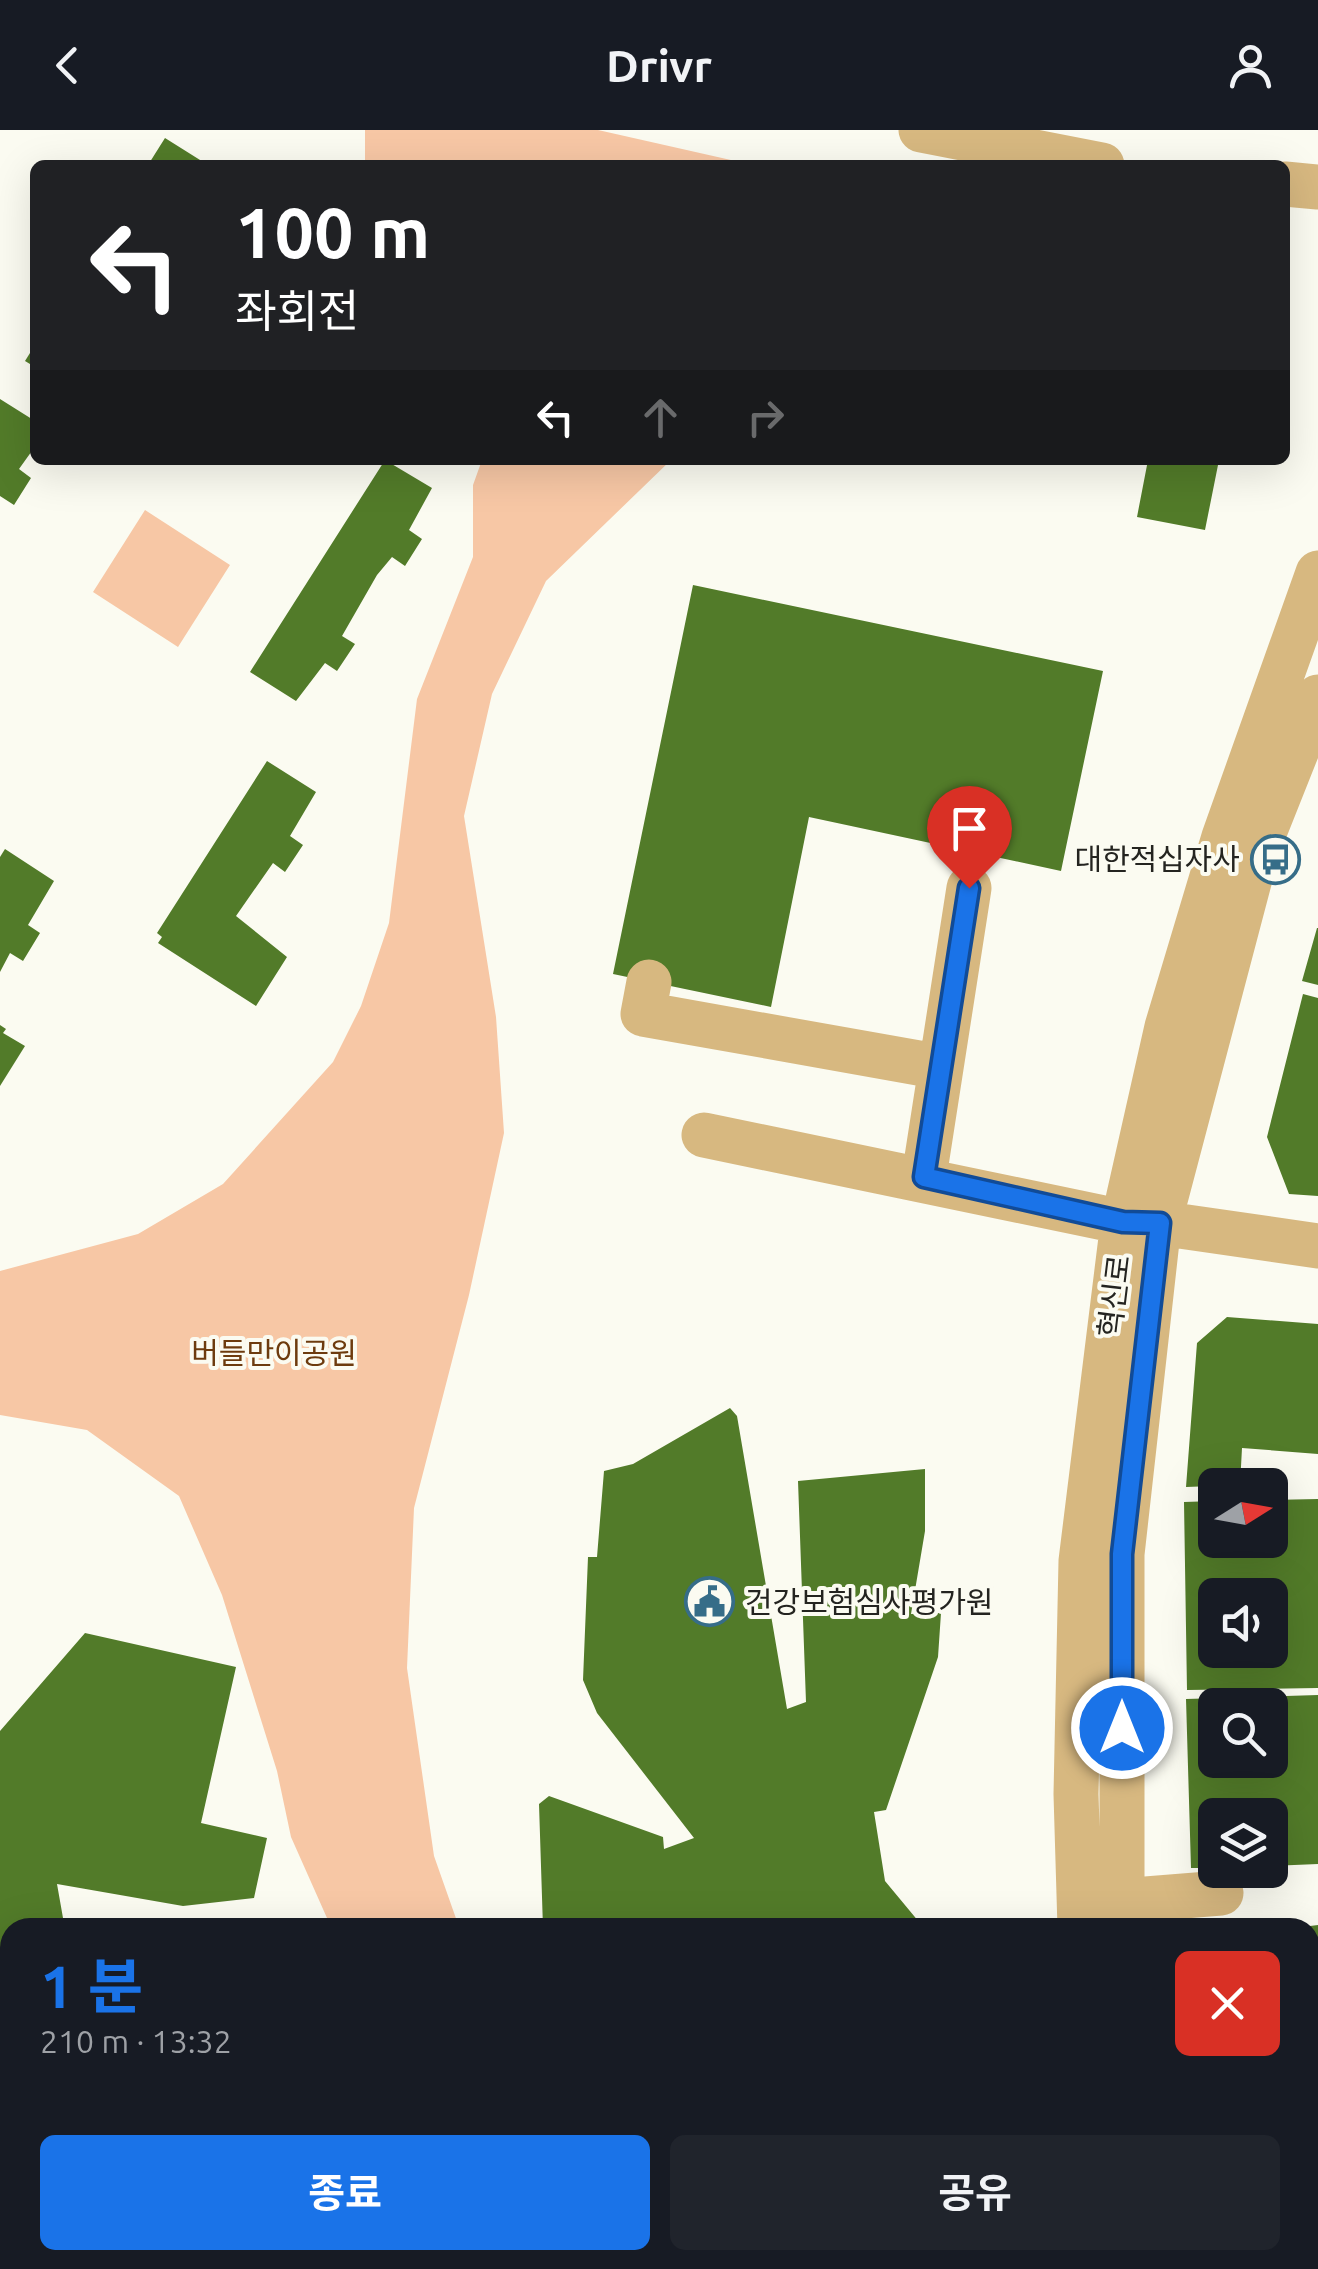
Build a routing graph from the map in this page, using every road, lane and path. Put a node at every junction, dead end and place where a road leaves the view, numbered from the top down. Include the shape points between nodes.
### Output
1 (909, 130) edge
2 (921, 130) edge
3 (906, 160) edge
4 (1068, 160) edge
5 (1290, 184) edge
6 (1318, 187) edge
7 (1318, 573) edge
8 (1318, 697) edge
9 (969, 888) dead end
10 (649, 982) dead end
11 (941, 1067) junction
12 (704, 1135) dead end
13 (924, 1177) junction
14 (1141, 1222) junction
15 (1318, 1246) edge
16 (1222, 1894) dead end
17 (1122, 1914) edge
18 (1080, 1918) edge

1 - 3 street
2 - 4 street
5 - 6 street
7 - 14 street, 혁신로 via 1218,856 1167,1027
8 - 14 street, 혁신로 via 1258,848
9 - 11 street
10 - 11 street via 643,1014
11 - 13 street
12 - 13 street
13 - 14 street
14 - 15 street
14 - 17 street, 혁신로 via 1122,1554
14 - 18 street, 혁신로 via 1081,1561
16 - 17 street

